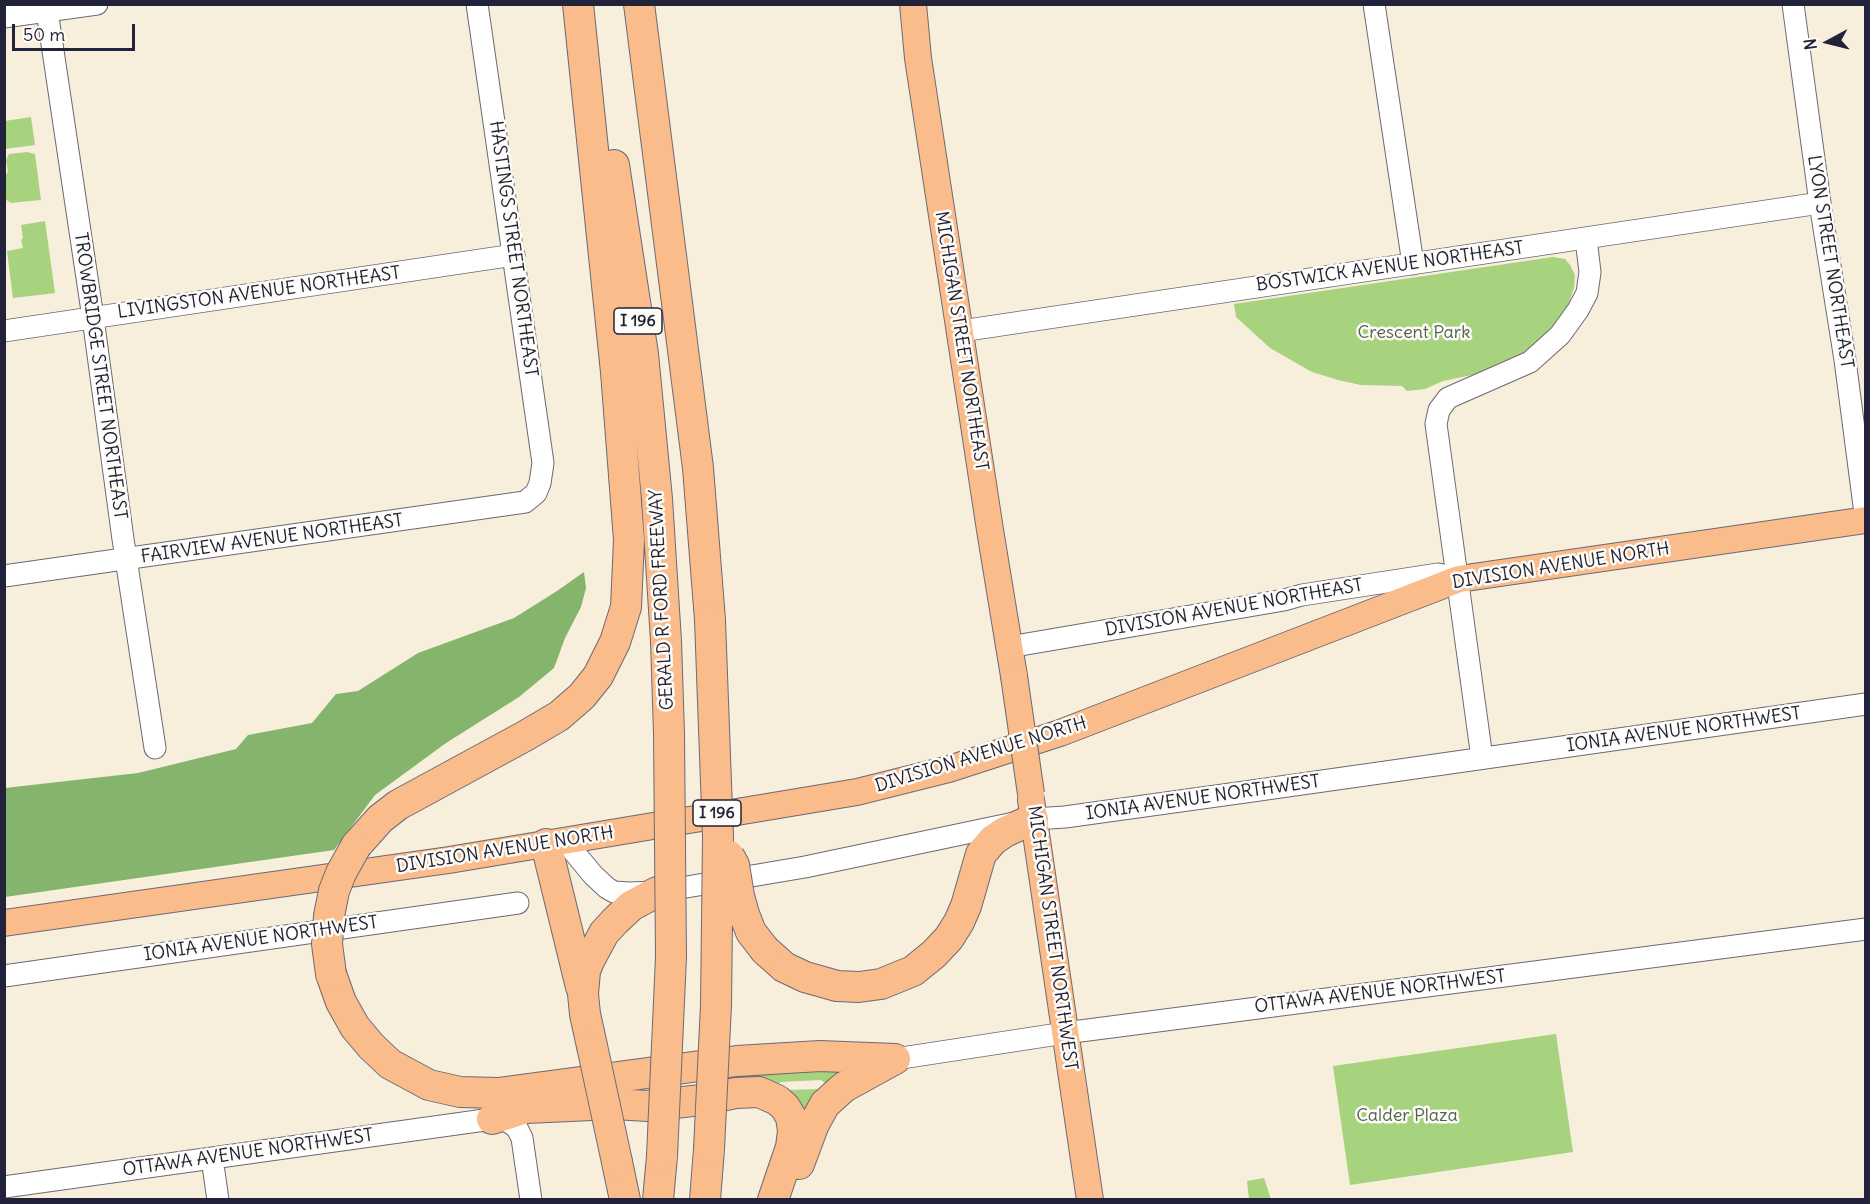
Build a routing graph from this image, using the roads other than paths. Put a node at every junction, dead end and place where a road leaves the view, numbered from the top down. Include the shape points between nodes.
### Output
1 (97, 4) edge
2 (477, 4) edge
3 (578, 4) edge
4 (590, 4) edge
5 (639, 4) edge
6 (913, 4) edge
7 (1374, 4) edge
8 (1792, 4) edge
9 (46, 8) edge
10 (4, 17) edge
11 (1820, 203) junction
12 (1586, 239) junction
13 (514, 255) junction
14 (1413, 264) junction
15 (93, 318) junction
16 (4, 331) edge
17 (961, 331) junction
18 (536, 493) joint
19 (1865, 520) edge
20 (126, 560) junction
21 (4, 576) edge
22 (1459, 579) junction
23 (1009, 647) junction
24 (1014, 676) joint
25 (1866, 704) edge
26 (155, 748) dead end
27 (1482, 758) junction
28 (1032, 806) junction
29 (718, 837) junction
30 (556, 842) junction
31 (657, 892) junction
32 (518, 903) dead end
33 (4, 923) edge
34 (1866, 929) edge
35 (4, 976) edge
36 (583, 994) junction
37 (1065, 1033) junction
38 (895, 1059) junction
39 (492, 1119) junction
40 (212, 1158) junction
41 (4, 1187) edge
42 (218, 1200) edge
43 (531, 1200) edge
44 (625, 1200) edge
45 (658, 1200) edge
46 (705, 1200) edge
47 (773, 1200) edge
48 (788, 1200) edge
49 (1090, 1200) edge

1 - 9 street
2 - 13 street, HASTINGS STREET NORTHEAST
3 - 38 highway, bridge via 616,372 628,540 626,607 615,642 598,676 582,696 559,716 398,805 356,846 334,891 329,916 331,974 355,1027 390,1064 414,1079 445,1089 498,1093 736,1061 820,1056
4 - 45 highway, GERALD R FORD FREEWAY / I 196, bridge via 643,354 666,641 671,957
5 - 29 highway, I 196, bridge via 698,468 710,620
6 - 17 main road, MICHIGAN STREET NORTHEAST
7 - 14 street
8 - 11 street, LYON STREET NORTHEAST
9 - 10 street
9 - 15 street, TROWBRIDGE STREET NORTHEAST
11 - 12 street, BOSTWICK AVENUE NORTHEAST
11 - 19 street, LYON STREET NORTHEAST
12 - 14 street, BOSTWICK AVENUE NORTHEAST
12 - 22 street via 1590,272 1587,293 1560,335 1530,362 1448,398 1439,410 1436,424
13 - 15 street, LIVINGSTON AVENUE NORTHEAST
13 - 18 street, HASTINGS STREET NORTHEAST via 543,463
14 - 17 street, BOSTWICK AVENUE NORTHEAST
15 - 16 street, LIVINGSTON AVENUE NORTHEAST
15 - 20 street, TROWBRIDGE STREET NORTHEAST
17 - 23 main road, MICHIGAN STREET NORTHEAST
18 - 20 street, FAIRVIEW AVENUE NORTHEAST via 525,502
19 - 22 main road, DIVISION AVENUE NORTH
20 - 21 street, FAIRVIEW AVENUE NORTHEAST
20 - 26 street, TROWBRIDGE STREET NORTHEAST
22 - 23 street, DIVISION AVENUE NORTHEAST via 1438,574
22 - 27 street
22 - 30 main road, DIVISION AVENUE NORTH via 1060,733 949,768 858,792
23 - 24 main road, MICHIGAN STREET NORTHEAST
24 - 28 main road, MICHIGAN STREET NORTHWEST, bridge
25 - 27 street, IONIA AVENUE NORTHWEST
27 - 28 street, IONIA AVENUE NORTHWEST via 1098,812
28 - 29 highway, bridge via 981,854 966,906 942,946 913,971 881,984 858,987 805,977 784,967 765,950 751,932 734,865
28 - 31 street, IONIA AVENUE NORTHWEST via 1003,824 940,840
28 - 37 main road, MICHIGAN STREET NORTHWEST
29 - 46 highway, I 196, bridge via 716,1005
30 - 31 street, IONIA AVENUE NORTHWEST via 614,892
30 - 33 main road, DIVISION AVENUE NORTH
30 - 36 highway
31 - 36 highway via 631,906 604,933 585,972
32 - 35 street, IONIA AVENUE NORTHWEST
34 - 37 street, OTTAWA AVENUE NORTHWEST
36 - 44 highway, bridge
37 - 38 street, OTTAWA AVENUE NORTHWEST
37 - 49 main road, MICHIGAN STREET NORTHWEST
38 - 48 highway via 844,1087 825,1104 814,1124
39 - 40 street, OTTAWA AVENUE NORTHWEST
39 - 43 street via 507,1121 522,1138
39 - 47 highway via 526,1108 648,1106 759,1092 785,1107 793,1131
40 - 41 street, OTTAWA AVENUE NORTHWEST
40 - 42 street

